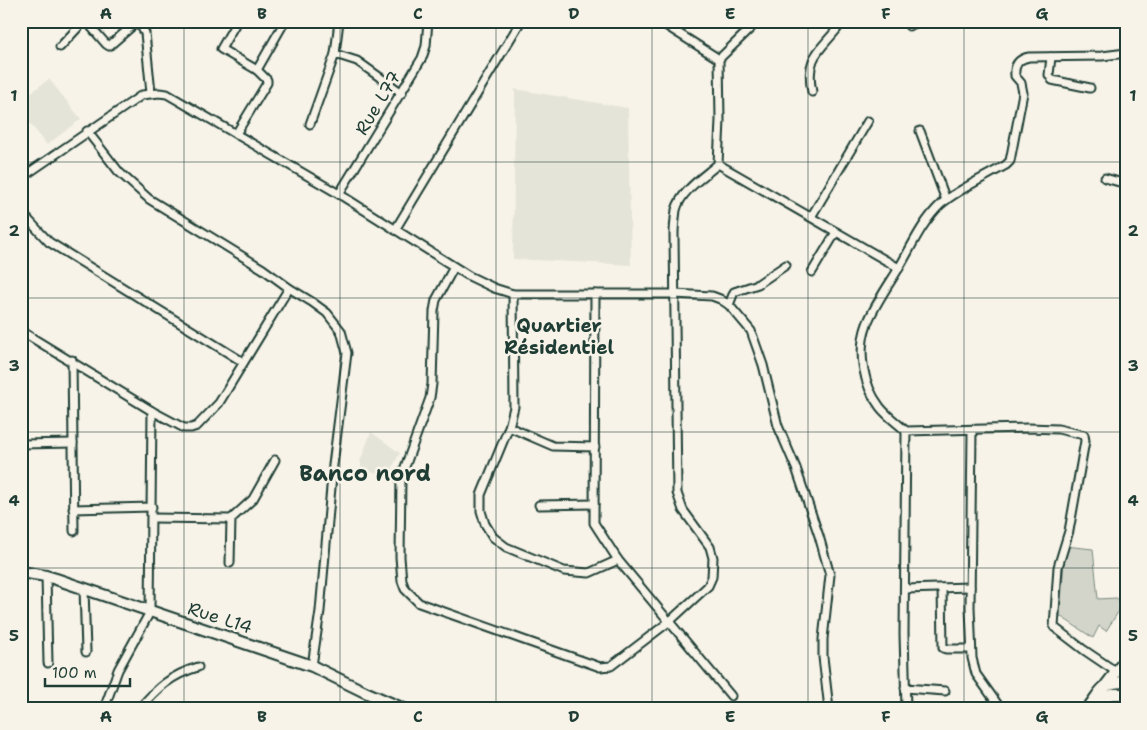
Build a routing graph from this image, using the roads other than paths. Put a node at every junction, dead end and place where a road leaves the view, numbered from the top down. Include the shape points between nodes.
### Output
1 (85, 21) edge
2 (237, 21) edge
3 (285, 21) edge
4 (340, 21) edge
5 (428, 21) edge
6 (522, 21) edge
7 (659, 21) edge
8 (758, 21) edge
9 (843, 21) edge
10 (921, 21) edge
11 (909, 26) dead end
12 (60, 47) dead end
13 (1126, 53) edge
14 (335, 54) junction
15 (1051, 57) junction
16 (719, 59) junction
17 (257, 70) junction
18 (1090, 88) dead end
19 (812, 92) dead end
20 (151, 93) junction
21 (402, 93) junction
22 (868, 121) dead end
23 (310, 124) dead end
24 (88, 131) junction
25 (920, 131) dead end
26 (236, 134) junction
27 (718, 164) junction
28 (21, 178) edge
29 (1105, 178) dead end
30 (1126, 184) edge
31 (339, 194) junction
32 (946, 200) junction
33 (21, 212) edge
34 (811, 217) junction
35 (395, 230) junction
36 (836, 232) junction
37 (786, 265) dead end
38 (454, 266) junction
39 (899, 268) junction
40 (812, 272) dead end
41 (289, 288) junction
42 (513, 294) junction
43 (595, 294) junction
44 (674, 294) junction
45 (729, 305) junction
46 (21, 331) edge
47 (72, 360) junction
48 (243, 362) junction
49 (152, 411) junction
50 (509, 428) junction
51 (972, 430) junction
52 (906, 431) junction
53 (73, 443) junction
54 (21, 444) edge
55 (595, 447) junction
56 (275, 460) dead end
57 (594, 504) junction
58 (539, 505) dead end
59 (152, 507) junction
60 (73, 509) junction
61 (152, 518) junction
62 (231, 519) junction
63 (74, 531) dead end
64 (618, 560) junction
65 (230, 563) dead end
66 (21, 572) edge
67 (46, 576) junction
68 (970, 587) junction
69 (84, 588) junction
70 (942, 588) junction
71 (905, 589) junction
72 (150, 612) junction
73 (670, 621) junction
74 (971, 649) junction
75 (86, 652) dead end
76 (1126, 659) edge
77 (48, 663) dead end
78 (312, 666) junction
79 (198, 667) dead end
80 (1115, 672) junction
81 (1126, 682) edge
82 (1106, 685) junction
83 (905, 688) junction
84 (945, 691) dead end
85 (1126, 694) edge
86 (731, 696) dead end
87 (1090, 706) edge
88 (104, 709) edge
89 (139, 709) edge
90 (404, 709) edge
91 (829, 709) edge
92 (906, 709) edge
93 (1001, 709) edge

1 - 12 street
1 - 20 street via 109,46 138,21 145,33
2 - 17 street via 221,49
3 - 17 street
4 - 14 street
5 - 21 street, Rue L77 via 424,52
6 - 35 street
7 - 16 street
8 - 16 street
9 - 19 street via 813,59 810,74
10 - 11 street
13 - 15 street
14 - 21 street via 357,61
14 - 23 street
15 - 18 street via 1049,76 1052,80
15 - 32 street via 1023,58 1016,65 1015,76 1023,93 1010,161
16 - 27 street
17 - 26 street via 267,83
20 - 24 street via 142,95
20 - 26 street via 167,94
21 - 31 street, Rue L77
22 - 34 street
24 - 28 street
24 - 41 street via 119,172 149,200
25 - 32 street
26 - 31 street
27 - 34 street
27 - 44 street via 686,192 676,210
29 - 30 street
31 - 35 street
32 - 39 street via 922,227
33 - 48 street via 49,242
34 - 36 street
35 - 38 street
36 - 39 street
36 - 40 street
37 - 45 street via 758,284 734,292
38 - 42 street via 494,288
38 - 73 street via 434,311 432,391 401,478 400,557 405,590 419,604 600,667 611,666
39 - 52 street via 866,326 862,356 870,391 881,408
41 - 48 street
41 - 78 street via 327,312 342,331 347,353
42 - 43 street
42 - 50 street via 514,400
43 - 44 street
43 - 55 street
44 - 45 street via 712,296
44 - 73 street via 677,493 682,510 710,547 713,568 708,586
45 - 91 street via 750,331 757,347 778,426 796,468 830,575 823,638
46 - 47 street
47 - 49 street
47 - 53 street
48 - 49 street via 219,403 198,426 184,428
49 - 59 street
50 - 55 street via 553,446
50 - 64 street via 481,495 481,511 493,537 506,548 564,571 589,573
51 - 52 street
51 - 68 street
51 - 80 street via 1058,429 1084,435 1068,531 1058,567 1054,627
52 - 71 street
53 - 54 street
53 - 60 street
55 - 57 street
56 - 62 street via 253,499
57 - 58 street
57 - 64 street via 594,523
59 - 60 street
59 - 61 street
60 - 63 street
61 - 62 street
61 - 72 street
62 - 65 street
64 - 73 street
66 - 67 street, Rue L14
67 - 69 street, Rue L14
67 - 77 street
68 - 70 street
68 - 74 street
69 - 72 street, Rue L14
69 - 75 street
70 - 71 street
70 - 74 street via 943,648
71 - 83 street
72 - 78 street, Rue L14
72 - 88 street via 118,670
73 - 86 street
74 - 93 street via 976,674
76 - 80 street
78 - 90 street, Rue L14
79 - 89 street via 176,675 156,689
80 - 82 street
81 - 82 street
82 - 87 street
83 - 84 street
83 - 92 street
85 - 87 street via 1106,696

